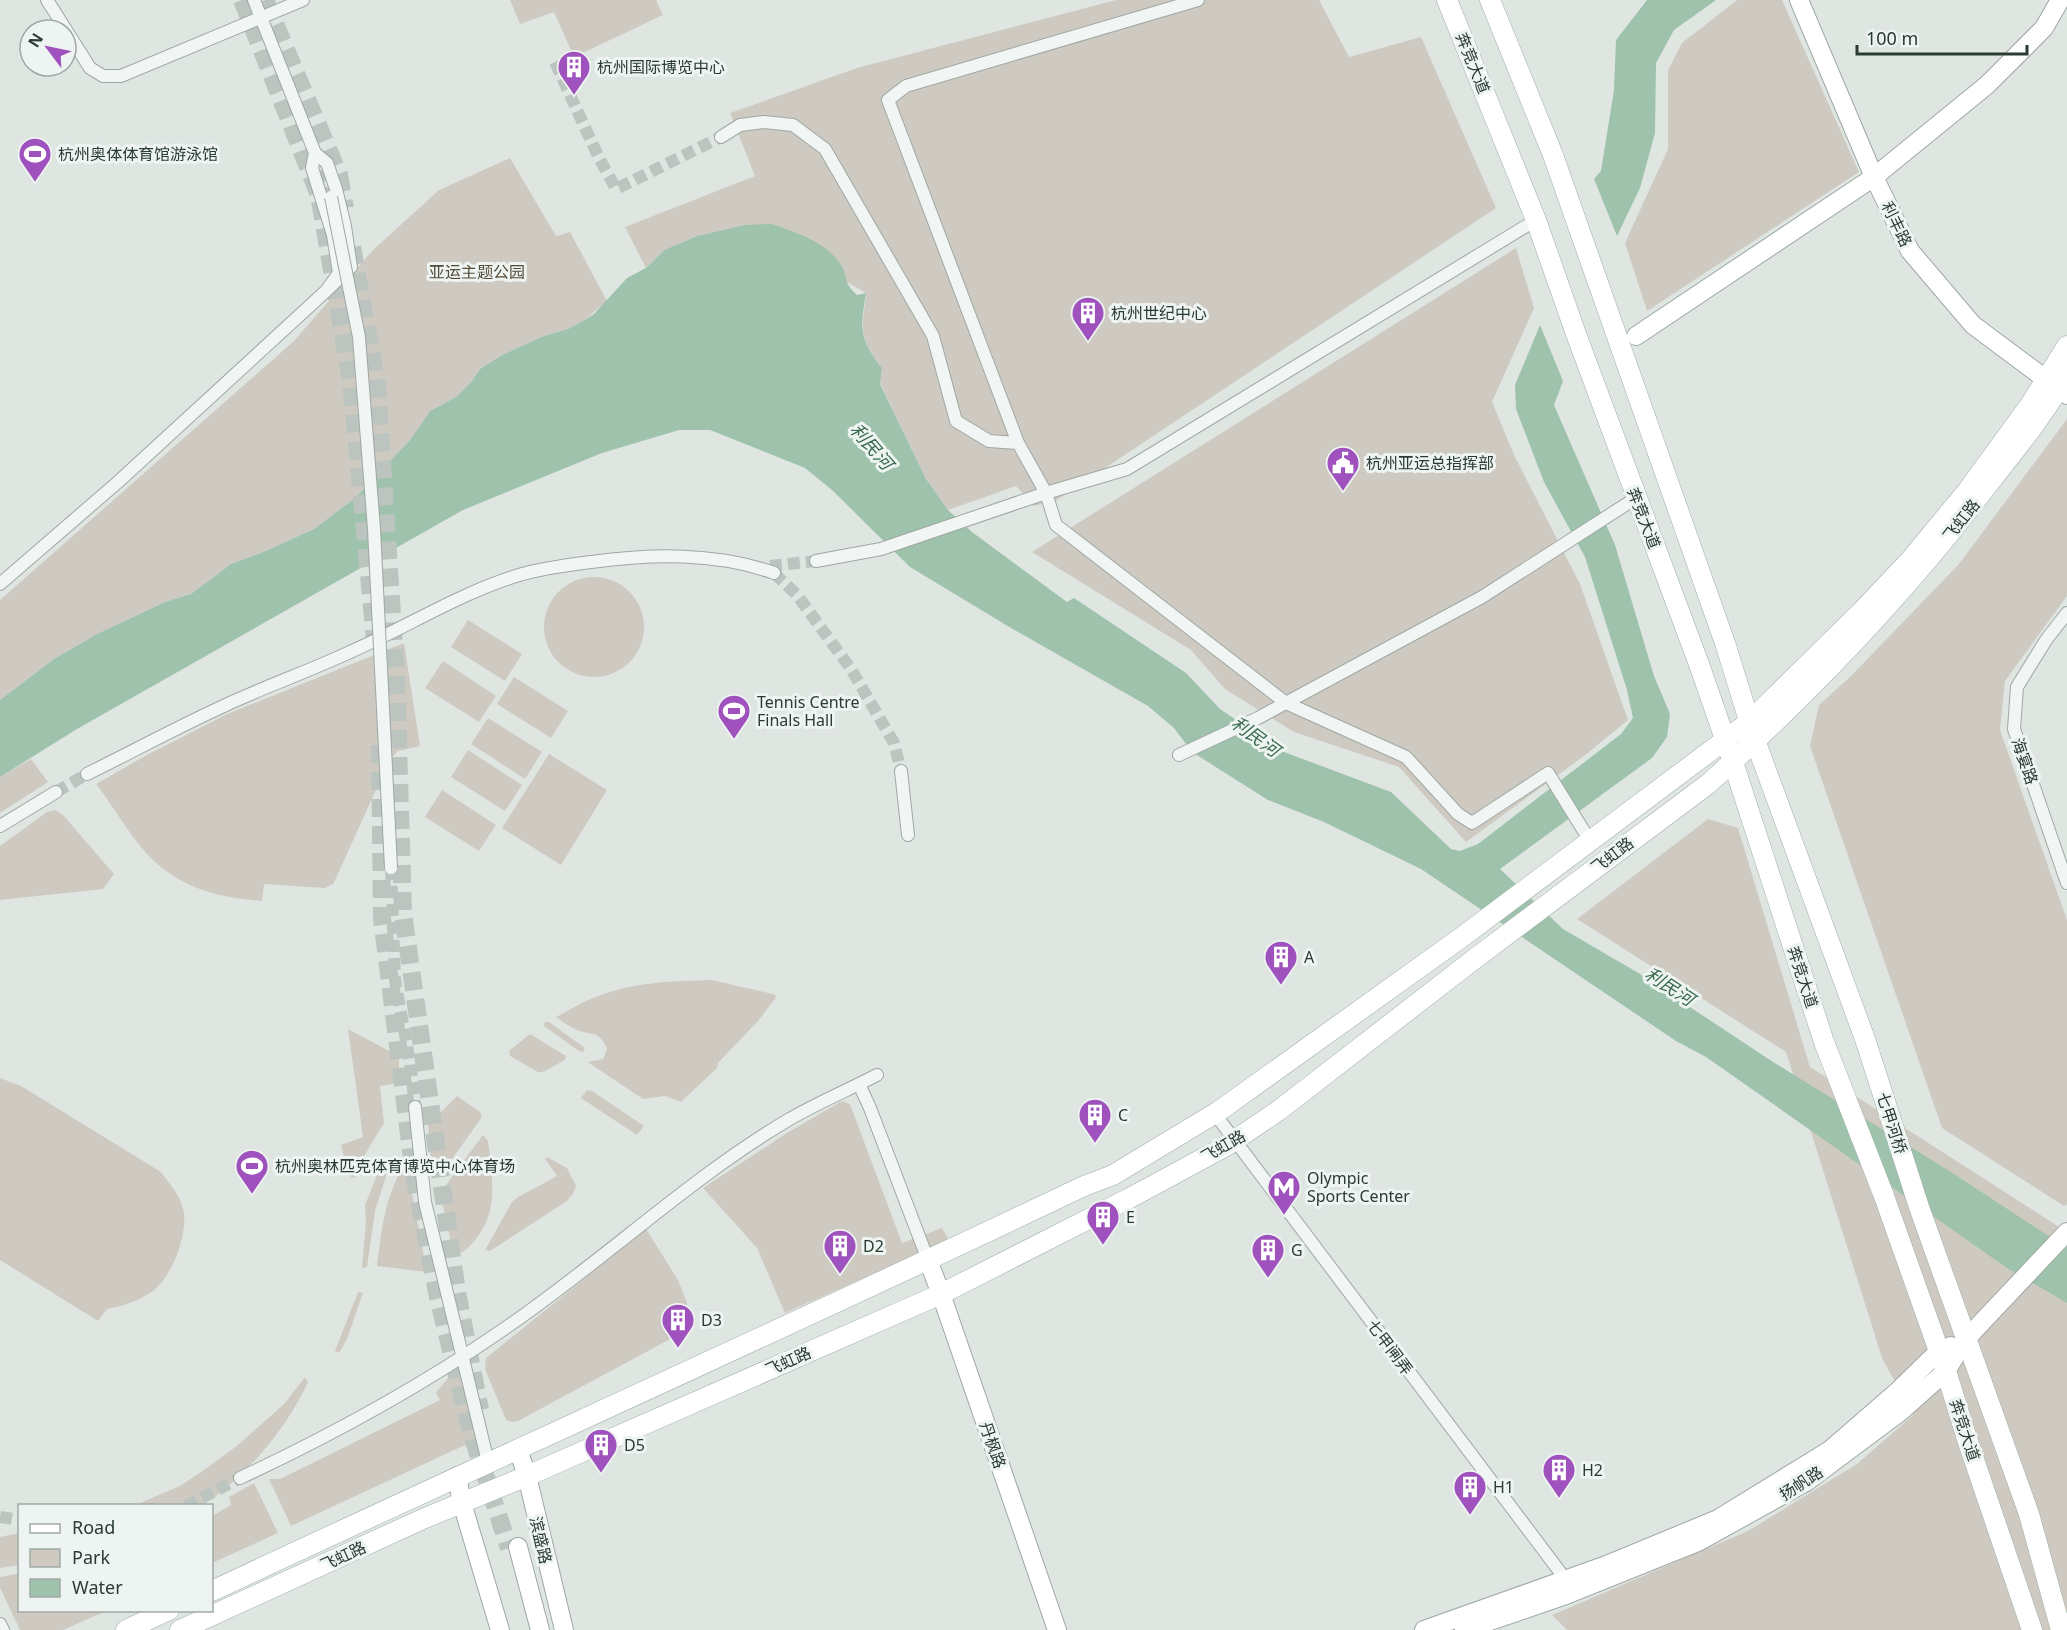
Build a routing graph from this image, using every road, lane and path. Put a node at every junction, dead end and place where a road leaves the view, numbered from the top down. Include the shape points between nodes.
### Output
1 (47, 0) edge
2 (254, 0) edge
3 (303, 0) edge
4 (1198, 0) edge
5 (1447, 0) edge
6 (1490, 0) edge
7 (1799, 0) edge
8 (2060, 0) edge
9 (261, 16) junction
10 (58, 18) edge
11 (78, 49) edge
12 (721, 137) tunnel mouth
13 (1874, 177) junction
14 (331, 197) tunnel mouth
15 (1536, 220) junction
16 (1636, 336) dead end
17 (2067, 346) edge
18 (2060, 385) edge
19 (1018, 443) junction
20 (1046, 493) junction
21 (1636, 498) junction
22 (816, 561) tunnel mouth
23 (768, 569) tunnel mouth
24 (0, 584) edge
25 (2067, 613) edge
26 (1286, 704) junction
27 (1752, 731) junction
28 (1725, 740) junction
29 (1179, 755) dead end
30 (1733, 762) junction
31 (901, 771) tunnel mouth
32 (87, 774) tunnel mouth
33 (56, 792) tunnel mouth
34 (0, 826) edge
35 (908, 835) dead end
36 (1590, 842) junction
37 (391, 868) tunnel mouth
38 (2067, 883) edge
39 (1865, 1040) joint
40 (1824, 1042) joint
41 (877, 1075) dead end
42 (859, 1084) junction
43 (415, 1107) tunnel mouth
44 (1215, 1114) junction
45 (1233, 1140) junction
46 (1884, 1196) joint
47 (1919, 1207) joint
48 (2064, 1235) edge
49 (928, 1260) junction
50 (941, 1294) junction
51 (1966, 1339) junction
52 (1939, 1351) junction
53 (462, 1356) junction
54 (1946, 1371) junction
55 (518, 1449) junction
56 (488, 1462) junction
57 (457, 1476) junction
58 (527, 1476) junction
59 (240, 1478) tunnel mouth
60 (462, 1503) junction
61 (1566, 1580) junction
62 (213, 1591) edge
63 (167, 1612) edge
64 (0, 1624) edge
65 (3, 1630) edge
66 (126, 1630) edge
67 (180, 1630) edge
68 (500, 1630) edge
69 (528, 1630) edge
70 (540, 1630) edge
71 (564, 1630) edge
72 (1057, 1630) edge
73 (1425, 1630) edge
74 (1464, 1630) edge
75 (2032, 1630) edge
76 (2061, 1630) edge

1 - 10 street
2 - 9 street
3 - 9 street
4 - 19 street via 906,87 888,100
5 - 15 main road, 奔竞大道
6 - 27 main road, 奔竞大道 via 1553,155
7 - 13 main road, 利丰路
8 - 13 main road via 2044,28 1986,86
9 - 11 street via 121,76 103,76 90,68
9 - 24 street via 315,153 312,168 333,236 339,273 326,291 118,482
12 - 19 street via 740,125 793,125 825,148 933,336 956,420 989,441
13 - 16 main road
13 - 18 main road, 利丰路 via 1910,251 1973,325
14 - 37 street, bridge via 359,337 374,529
15 - 20 street via 1127,469
15 - 21 main road, 奔竞大道
17 - 18 main road, 飞虹路
18 - 27 main road, 飞虹路 via 1938,550 1878,619 1817,682
19 - 20 street
20 - 22 street via 881,549
20 - 26 street via 1056,525
21 - 26 street via 1482,597
21 - 28 main road, 奔竞大道
23 - 32 street via 675,555 618,558 520,575 244,697
25 - 38 street, 海宴路 via 2017,687 2014,729
26 - 29 street
26 - 36 street via 1406,757 1458,814 1472,823 1548,773
27 - 28 main road, 飞虹路
27 - 30 main road, 飞虹路
27 - 39 main road, 奔竞大道
28 - 30 main road, 奔竞大道
28 - 36 main road, 飞虹路
30 - 40 main road, 奔竞大道
30 - 45 main road, 飞虹路 via 1278,1112
31 - 35 street
33 - 34 street
36 - 44 main road, 飞虹路
39 - 47 main road, 七甲河桥
40 - 46 main road, 七甲河桥
41 - 42 street
42 - 49 street
42 - 53 street via 788,1120 744,1150
43 - 53 street via 425,1202
44 - 45 street, 七甲闸弄
44 - 49 main road, 飞虹路 via 1113,1175
45 - 50 main road, 飞虹路
45 - 61 street, 七甲闸弄
46 - 52 main road, 奔竞大道
47 - 51 main road, 奔竞大道
48 - 51 main road, 扬帆路
49 - 50 main road, 丹枫路
49 - 55 main road, 飞虹路
50 - 58 main road, 飞虹路
50 - 72 main road, 丹枫路
51 - 52 main road
51 - 54 main road, 扬帆路
51 - 76 main road, 奔竞大道 via 2029,1514
52 - 54 main road, 奔竞大道
52 - 61 main road via 1830,1450 1718,1519
53 - 56 street
53 - 59 street via 384,1405
54 - 74 main road, 扬帆路 via 1900,1412 1806,1482 1698,1542 1566,1595
54 - 75 main road, 奔竞大道
55 - 56 main road, 飞虹路
55 - 58 main road, 滨盛路
56 - 57 main road, 飞虹路
57 - 60 main road
57 - 62 main road, 飞虹路
58 - 60 main road, 飞虹路
58 - 71 main road, 滨盛路
60 - 67 main road, 飞虹路
60 - 68 main road
61 - 73 main road
63 - 66 main road
64 - 65 street
69 - 70 main road via 514,1548

